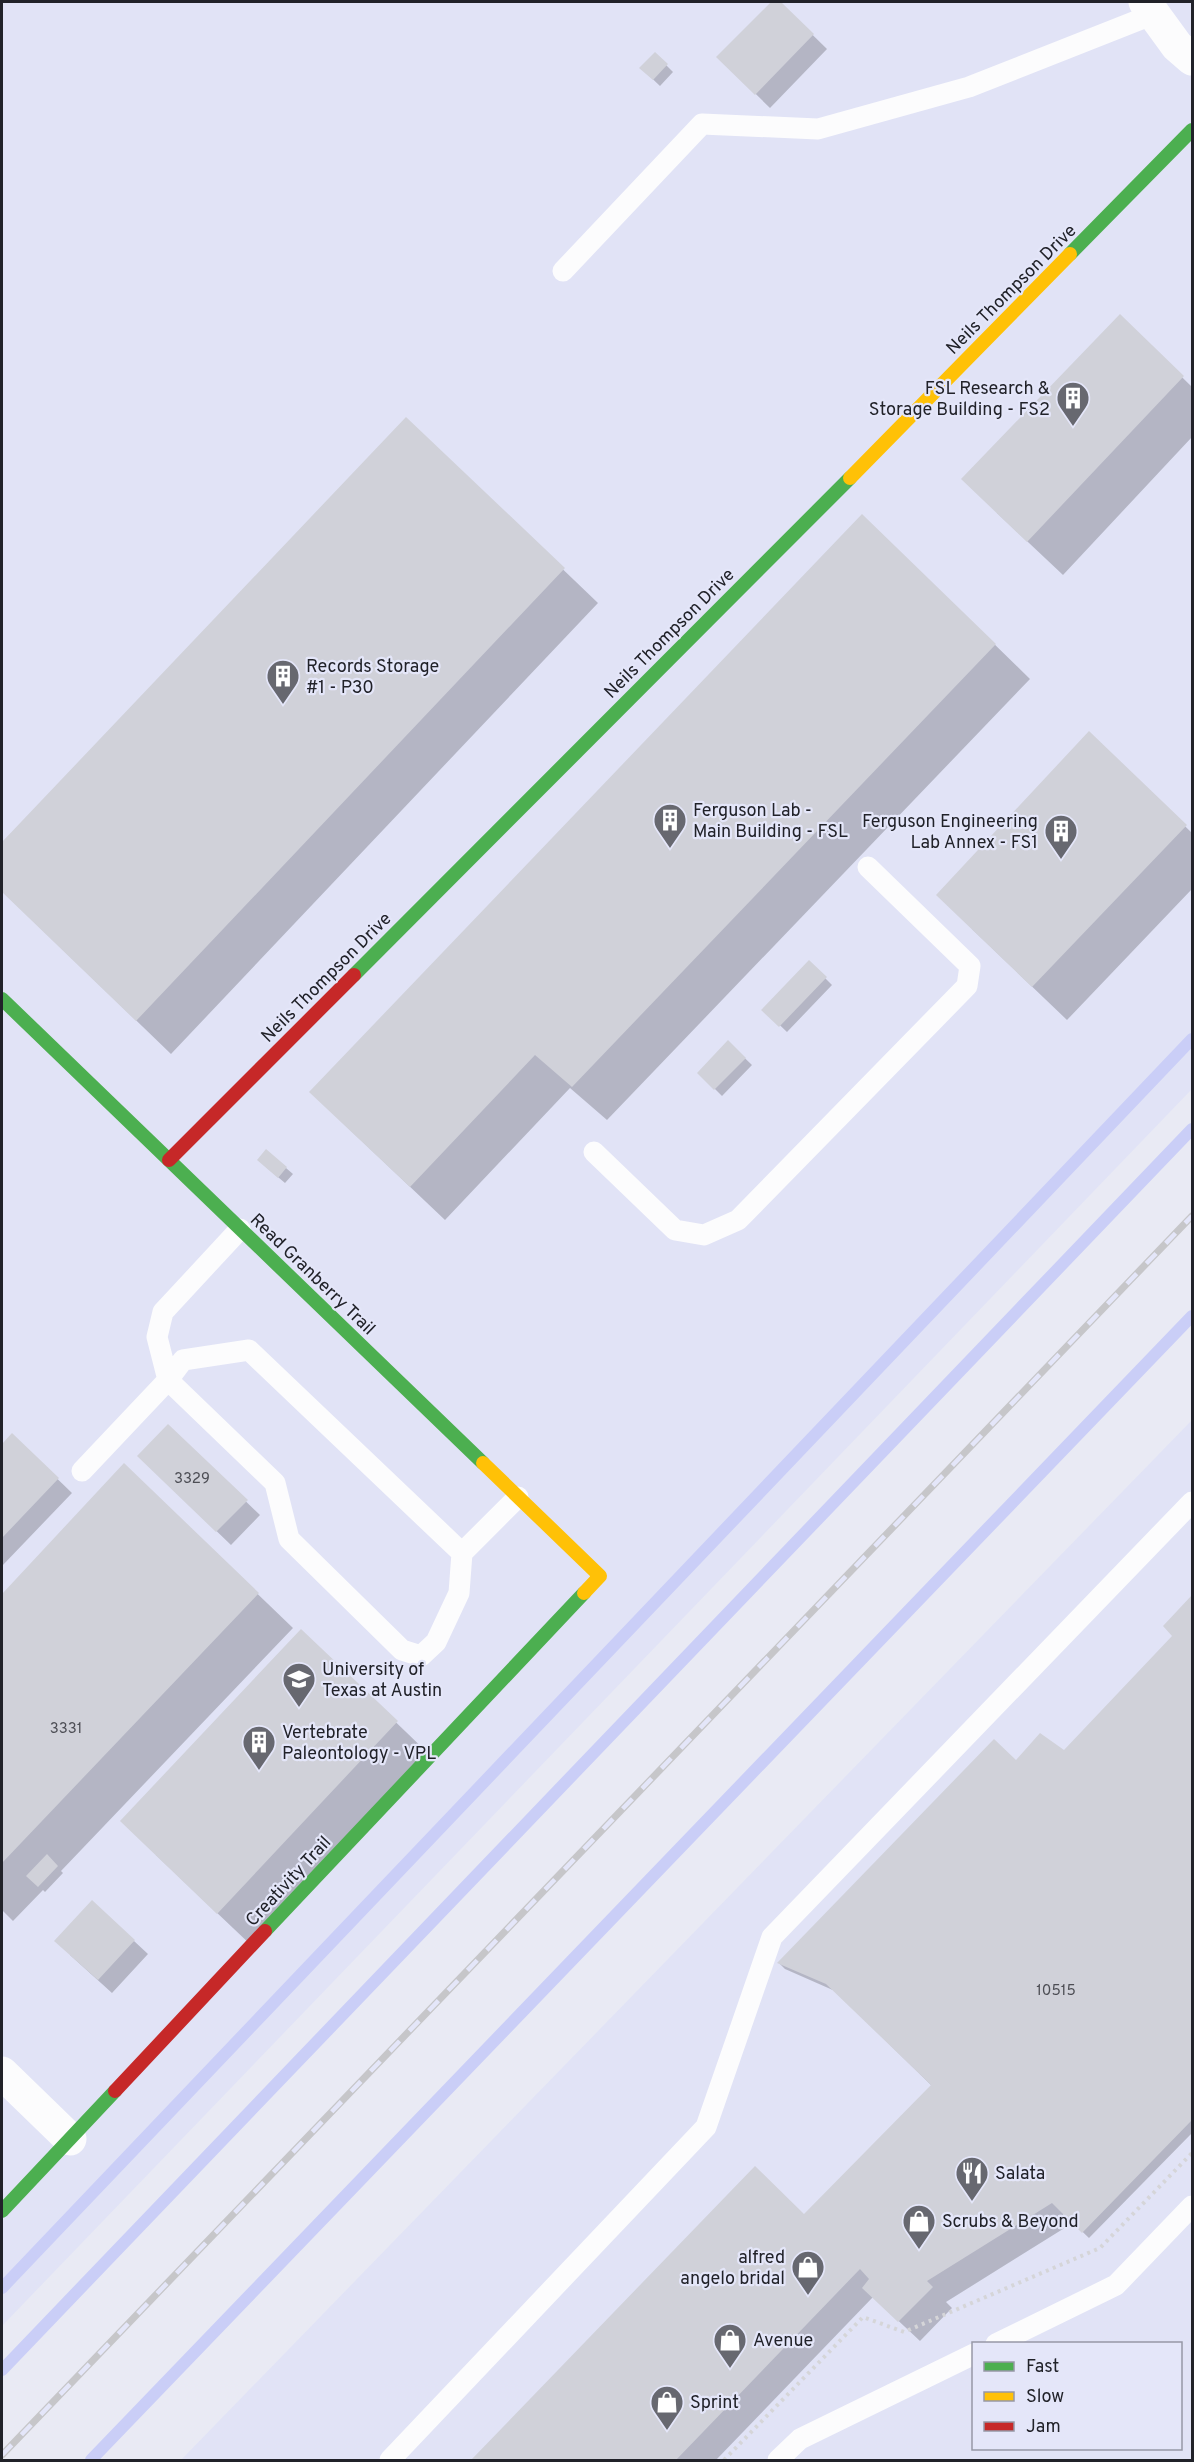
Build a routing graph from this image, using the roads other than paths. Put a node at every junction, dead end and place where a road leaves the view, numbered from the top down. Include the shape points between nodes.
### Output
1 (1149, 8) edge
2 (1192, 59) edge
3 (1192, 130) edge
4 (563, 271) dead end
5 (868, 867) dead end
6 (2, 999) edge
7 (594, 1152) dead end
8 (169, 1160) junction
9 (240, 1229) junction
10 (168, 1380) junction
11 (82, 1471) dead end
12 (518, 1497) junction
13 (1192, 1502) edge
14 (462, 1553) junction
15 (600, 1576) joint
16 (2, 2073) edge
17 (70, 2139) junction
18 (1192, 2206) edge
19 (2, 2211) edge
20 (998, 2342) edge
21 (972, 2355) edge
22 (390, 2460) edge
23 (778, 2460) edge

1 - 2 street via 1177,46
1 - 4 lane via 969,87 818,129 702,124
3 - 8 street, Neils Thompson Drive
5 - 7 lane via 970,966 967,986 738,1220 704,1235 675,1230
6 - 8 street, Read Granberry Trail
8 - 9 street, Read Granberry Trail
9 - 10 lane via 163,1312 157,1337
9 - 12 street, Read Granberry Trail
10 - 11 lane
10 - 14 lane via 183,1360 249,1350
10 - 14 lane via 275,1483 289,1539 402,1650 421,1656 436,1642 459,1593
12 - 14 lane
12 - 15 street, Read Granberry Trail
13 - 22 lane via 772,1937 706,2127
15 - 17 street, Creativity Trail
16 - 17 street
17 - 19 street, Creativity Trail
18 - 20 lane via 1116,2285
21 - 23 lane via 800,2439

